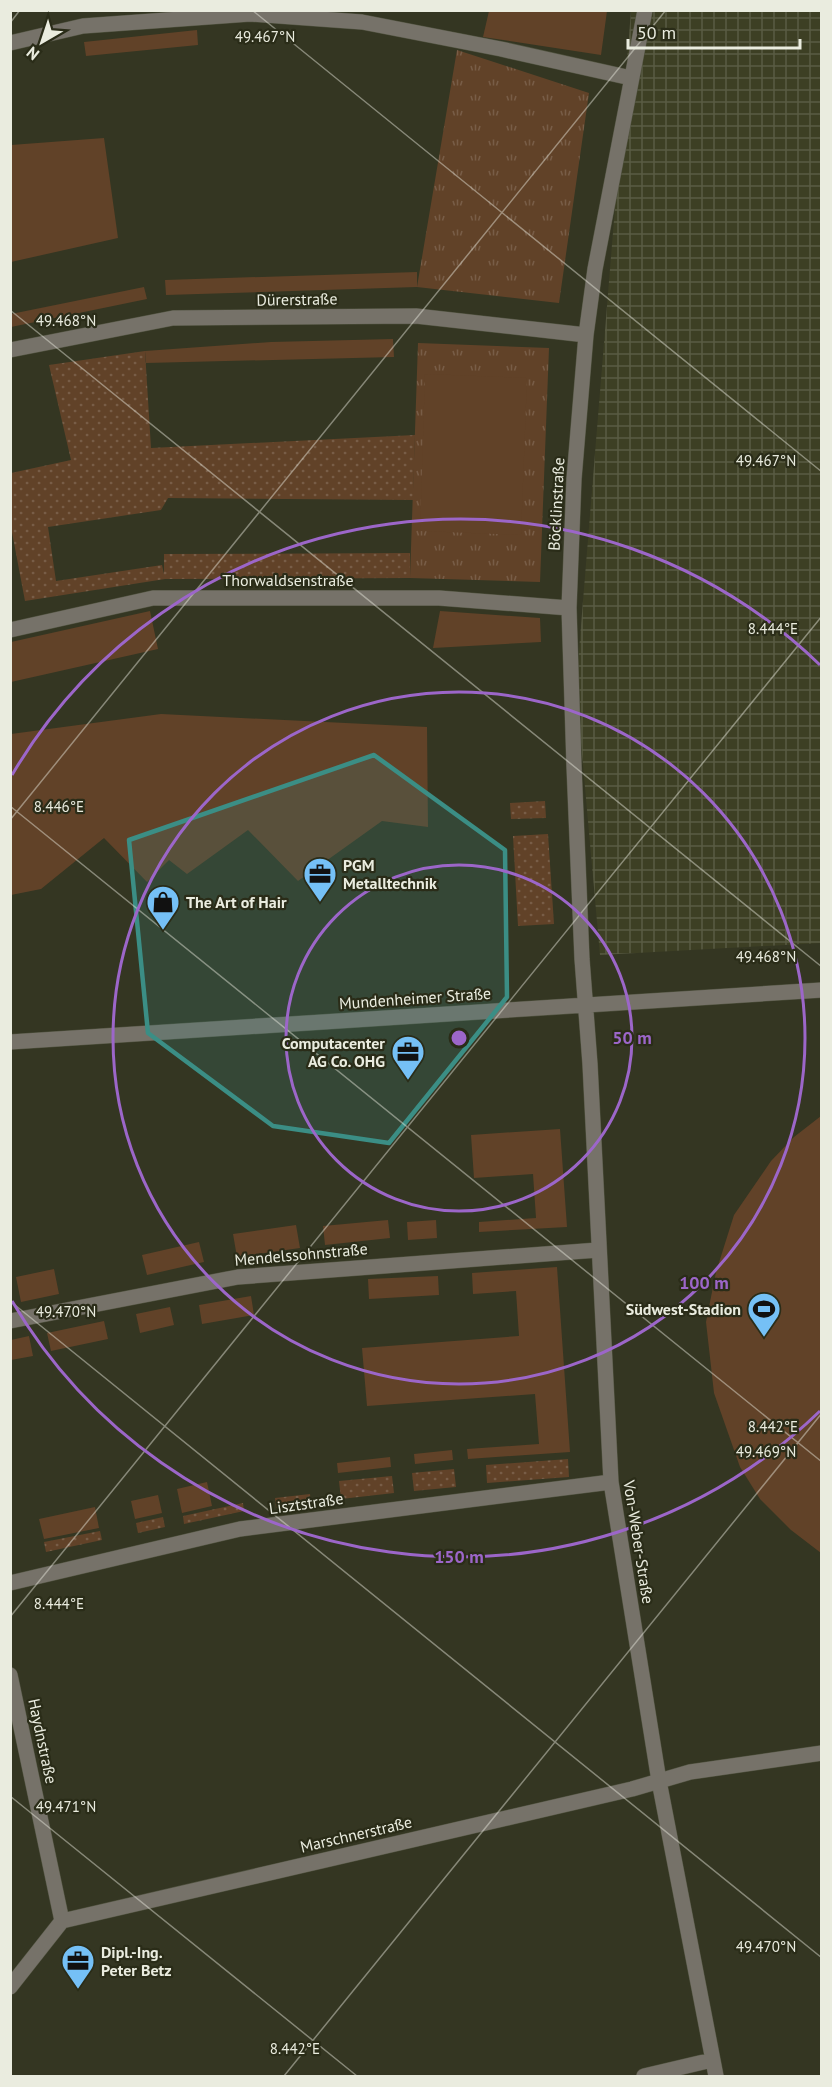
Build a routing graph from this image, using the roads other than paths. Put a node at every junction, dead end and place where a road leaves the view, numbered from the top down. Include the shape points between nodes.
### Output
1 (645, 10) edge
2 (10, 43) edge
3 (631, 78) junction
4 (586, 335) junction
5 (10, 350) edge
6 (570, 608) junction
7 (10, 630) edge
8 (822, 990) edge
9 (585, 1005) junction
10 (10, 1042) edge
11 (598, 1250) junction
12 (10, 1321) edge
13 (611, 1482) junction
14 (10, 1583) edge
15 (10, 1675) edge
16 (822, 1753) edge
17 (659, 1781) junction
18 (62, 1921) junction
19 (10, 1987) edge
20 (712, 2060) junction
21 (644, 2076) edge
22 (716, 2076) edge

1 - 3 street, Böcklinstraße
2 - 3 street via 83,26 250,14 362,22
3 - 4 street, Böcklinstraße
4 - 5 street, Dürerstraße via 416,316 173,318
4 - 6 street, Böcklinstraße via 574,479
6 - 7 street, Thorwaldsenstraße via 439,597 153,598
6 - 9 street, Böcklinstraße
8 - 9 street, Mundenheimer Straße
9 - 10 street, Mundenheimer Straße
9 - 11 street, Von-Weber-Straße
11 - 12 street, Mendelssohnstraße via 238,1276
11 - 13 street, Von-Weber-Straße
13 - 14 street, Lisztstraße via 240,1529
13 - 17 street, Von-Weber-Straße
15 - 18 street, Haydnstraße
16 - 17 street, Marschnerstraße via 690,1772
17 - 18 street, Marschnerstraße
17 - 20 street, Von-Weber-Straße
18 - 19 street
20 - 21 street
20 - 22 street, Von-Weber-Straße

